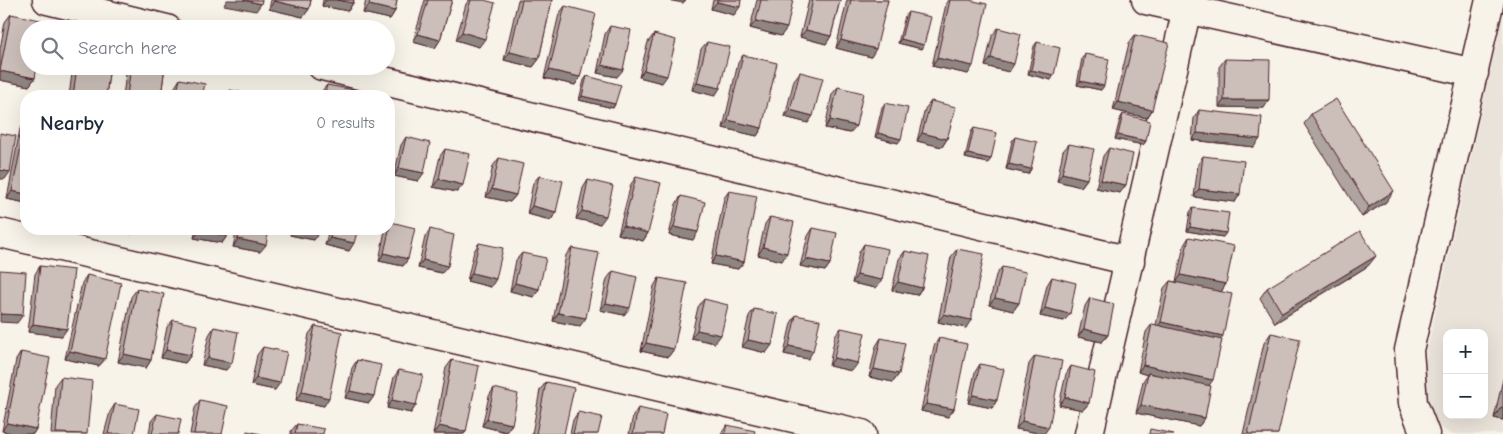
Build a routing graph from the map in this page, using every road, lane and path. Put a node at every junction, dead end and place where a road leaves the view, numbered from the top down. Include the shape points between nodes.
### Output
1 (47, 0) edge
2 (1146, 0) edge
3 (1490, 0) edge
4 (1188, 5) edge
5 (130, 20) edge
6 (1474, 73) junction
7 (359, 75) edge
8 (0, 233) edge
9 (1130, 261) junction
10 (849, 432) edge
11 (1089, 434) edge
12 (1425, 434) edge

1 - 5 street
2 - 4 street
3 - 6 street
4 - 6 street
4 - 9 street
6 - 12 street via 1409,350 1413,403
7 - 9 street
8 - 10 street
9 - 11 street

